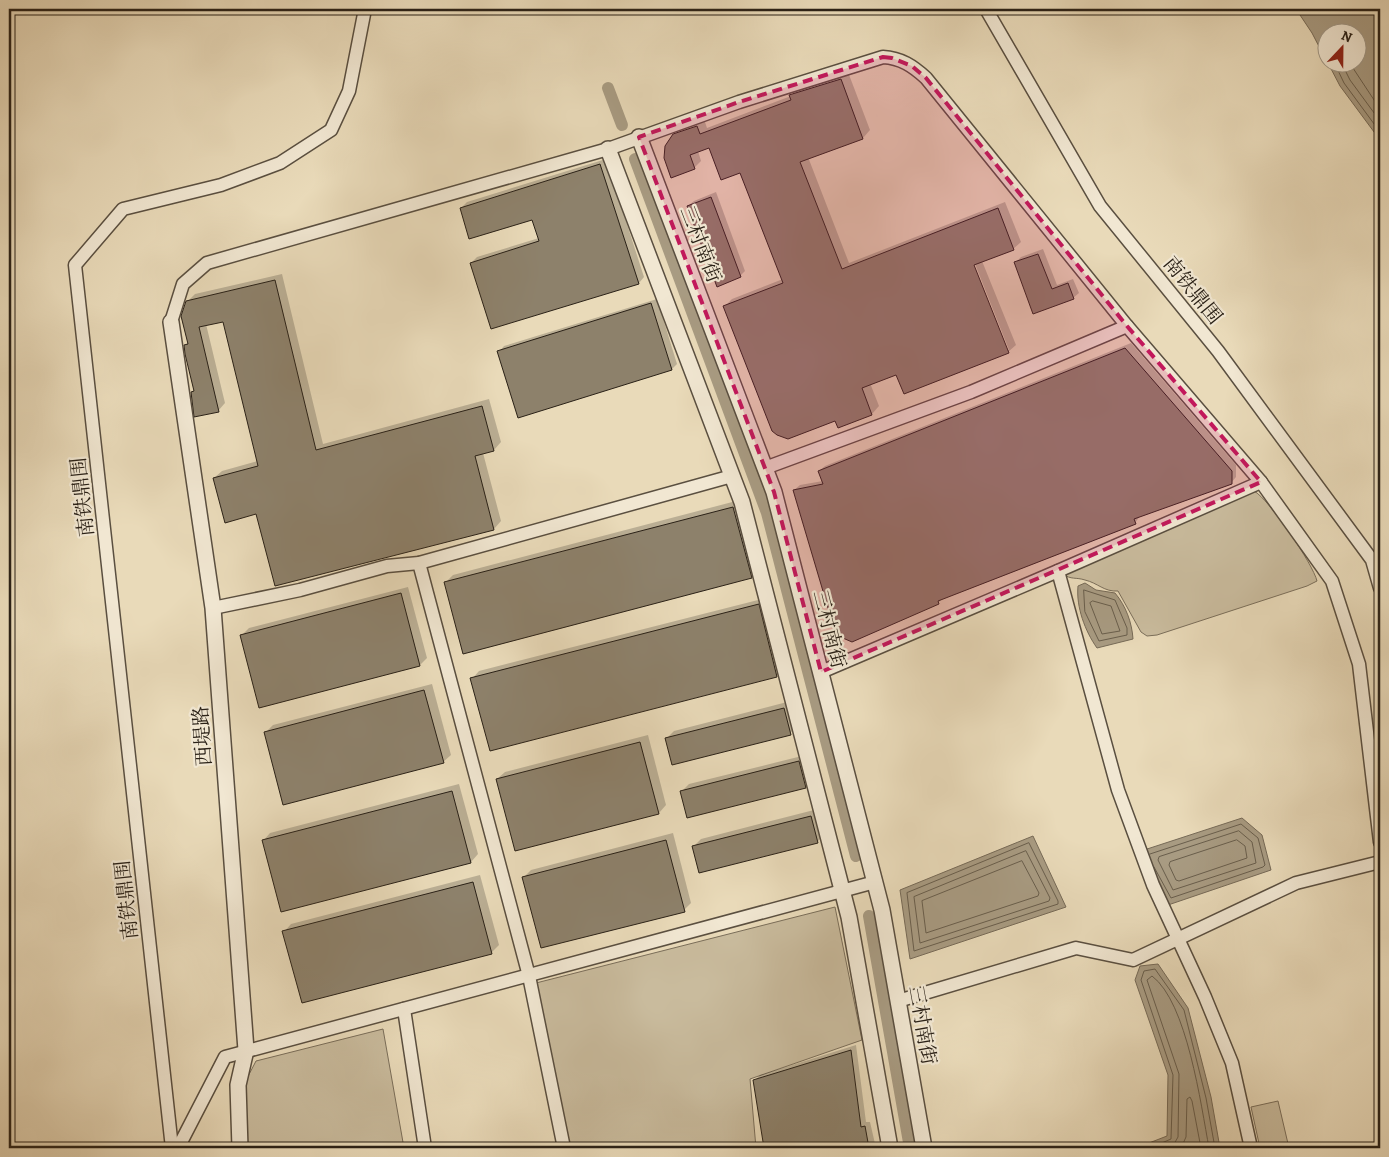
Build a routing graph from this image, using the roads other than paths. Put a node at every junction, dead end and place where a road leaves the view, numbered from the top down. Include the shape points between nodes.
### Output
1 (365, 9) edge
2 (986, 9) edge
3 (639, 137) junction
4 (608, 149) junction
5 (171, 322) joint
6 (1127, 326) junction
7 (765, 468) junction
8 (732, 476) junction
9 (1261, 482) junction
10 (419, 563) junction
11 (1058, 571) junction
12 (1380, 588) edge
13 (213, 608) junction
14 (821, 672) junction
15 (1380, 842) edge
16 (1380, 862) edge
17 (875, 882) junction
18 (842, 890) junction
19 (1178, 940) junction
20 (529, 976) junction
21 (898, 1001) junction
22 (404, 1009) junction
23 (246, 1050) junction
24 (172, 1148) edge
25 (178, 1148) edge
26 (240, 1148) edge
27 (425, 1148) edge
28 (564, 1148) edge
29 (890, 1148) edge
30 (924, 1148) edge
31 (1251, 1148) edge

1 - 24 street, 南铁鼎围 via 348,91 331,130 280,163 221,185 123,209 75,266
2 - 12 street, 南铁鼎围 via 1100,206 1218,350 1372,560
3 - 4 street
3 - 6 street via 757,96 883,57 892,58 912,66 926,78
3 - 7 street, 三村南街
4 - 5 street via 207,263 182,284
4 - 8 street
5 - 13 street, 西堤路
6 - 7 street via 971,392
6 - 9 street
7 - 14 street, 三村南街
8 - 10 street
8 - 18 street via 742,502
9 - 11 street
9 - 15 street via 1332,581 1359,664
10 - 13 street via 387,566 300,590
10 - 20 street
11 - 14 street
11 - 19 street via 1118,790
13 - 23 street, 西堤路
14 - 17 street, 三村南街
16 - 19 street via 1296,883
17 - 18 street
17 - 21 street, 三村南街
18 - 20 street
18 - 29 street
19 - 21 street via 1133,960 1076,948
19 - 31 street via 1232,1063
20 - 22 street
20 - 28 street
21 - 30 street, 三村南街
22 - 23 street
22 - 27 street
23 - 25 street via 225,1057
23 - 26 street, 西堤路 via 238,1085

